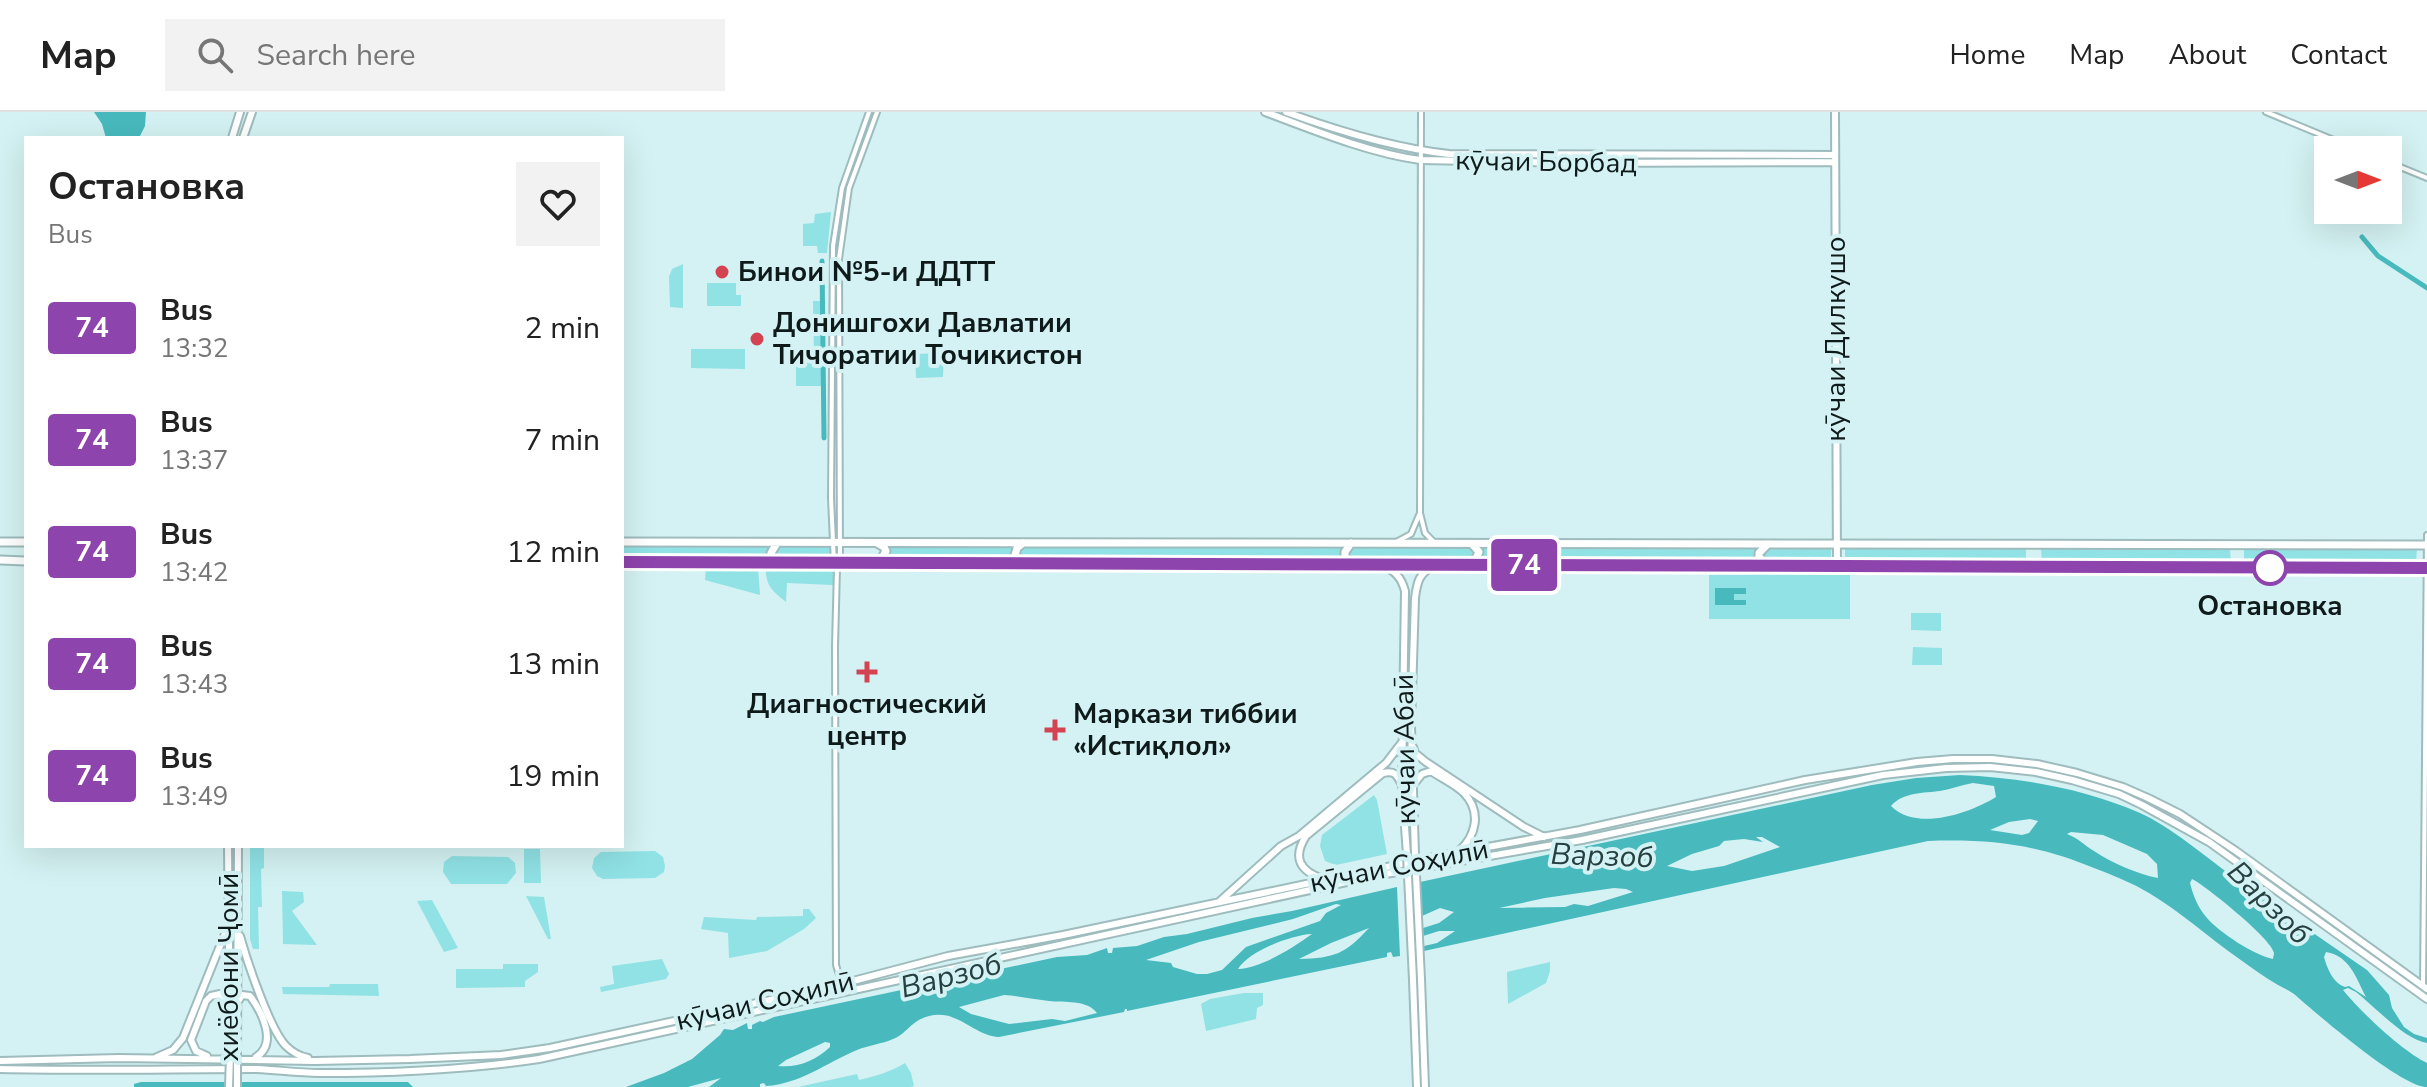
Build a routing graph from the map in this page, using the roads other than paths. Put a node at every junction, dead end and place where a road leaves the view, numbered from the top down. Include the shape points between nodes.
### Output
1 (240, 112) edge
2 (252, 112) edge
3 (869, 112) edge
4 (877, 112) edge
5 (1265, 112) edge
6 (1286, 112) edge
7 (1421, 112) edge
8 (1835, 112) edge
9 (2266, 112) edge
10 (233, 136) edge
11 (244, 136) edge
12 (2324, 136) edge
13 (1421, 151) junction
14 (1835, 158) junction
15 (1420, 160) junction
16 (2402, 168) edge
17 (2427, 178) edge
18 (1420, 513) junction
19 (2427, 535) edge
20 (0, 542) edge
21 (24, 542) edge
22 (624, 542) edge
23 (777, 543) junction
24 (836, 543) junction
25 (877, 543) junction
26 (1023, 543) junction
27 (1351, 543) junction
28 (1393, 544) junction
29 (1439, 544) junction
30 (1472, 544) junction
31 (1768, 544) junction
32 (1837, 544) junction
33 (2427, 545) edge
34 (0, 560) edge
35 (24, 561) edge
36 (624, 562) edge
37 (880, 562) junction
38 (780, 563) junction
39 (837, 564) junction
40 (1025, 564) junction
41 (1352, 565) junction
42 (1383, 565) junction
43 (1436, 565) junction
44 (1473, 565) junction
45 (1769, 566) junction
46 (1837, 566) junction
47 (2427, 568) edge
48 (1403, 741) junction
49 (1411, 743) junction
50 (1402, 785) junction
51 (1412, 787) junction
52 (1710, 800) junction
53 (1686, 806) junction
54 (1713, 811) junction
55 (1688, 817) junction
56 (1544, 837) junction
57 (228, 848) edge
58 (238, 848) edge
59 (1457, 853) junction
60 (1327, 880) junction
61 (1218, 903) junction
62 (237, 927) junction
63 (228, 928) junction
64 (931, 960) junction
65 (934, 972) junction
66 (1417, 980) junction
67 (842, 988) junction
68 (2425, 988) edge
69 (2427, 999) edge
70 (233, 1004) junction
71 (233, 1055) junction
72 (96, 1059) junction
73 (150, 1059) junction
74 (215, 1059) junction
75 (253, 1059) junction
76 (410, 1059) junction
77 (0, 1061) edge
78 (315, 1061) junction
79 (0, 1069) edge
80 (94, 1071) junction
81 (411, 1071) junction
82 (229, 1087) edge
83 (237, 1087) edge
84 (1417, 1087) edge
85 (1425, 1087) edge

1 - 10 main road
2 - 11 main road
3 - 24 street via 842,188 833,246
4 - 24 street via 849,188 839,259
5 - 15 main road, кӯчаи Борбад
6 - 13 main road, кӯчаи Борбад
7 - 13 street
8 - 14 main road, кӯчаи Дилкушо
9 - 12 street
13 - 14 main road, кӯчаи Борбад
13 - 15 street
14 - 15 main road, кӯчаи Борбад
14 - 32 main road, кӯчаи Дилкушо
15 - 18 street
16 - 17 street
18 - 28 street via 1411,534
18 - 29 street via 1425,533
19 - 33 street
20 - 21 highway
22 - 23 highway
23 - 24 highway
23 - 38 highway via 771,553
24 - 25 highway
24 - 39 street
25 - 26 highway
25 - 37 highway via 886,551
26 - 27 highway
26 - 40 highway via 1015,555
27 - 28 highway
27 - 41 highway via 1345,557
28 - 29 highway
29 - 30 highway
30 - 31 highway
30 - 44 highway via 1479,552
31 - 32 highway
31 - 45 highway via 1759,557
32 - 33 highway
32 - 46 main road, кӯчаи Дилкушо
33 - 47 street
34 - 35 highway
36 - 38 highway
37 - 39 highway
37 - 40 highway
38 - 39 highway
39 - 67 street via 836,965
40 - 41 highway
41 - 42 highway
42 - 43 highway
42 - 48 main road, кӯчаи Абаӣ via 1397,573 1405,591
43 - 44 highway
43 - 49 main road, кӯчаи Абаӣ via 1417,582
44 - 45 highway
45 - 46 highway
46 - 47 highway
47 - 68 street
48 - 50 main road, кӯчаи Абаӣ
48 - 61 main road via 1386,763
49 - 51 main road, кӯчаи Абаӣ
49 - 56 main road via 1426,762
50 - 60 main road via 1396,773 1383,773 1306,836 1299,846 1302,866
50 - 66 main road, кӯчаи Абаӣ, bridge
51 - 59 main road via 1431,771 1466,795 1474,833
51 - 66 main road, кӯчаи Абаӣ, bridge
52 - 53 main road, кӯчаи Соҳилӣ
52 - 54 main road
52 - 68 main road, кӯчаи Соҳилӣ via 1953,759 2037,764 2077,773 2123,787 2180,814
53 - 55 main road
53 - 56 main road, кӯчаи Соҳилӣ
54 - 55 main road
54 - 69 main road via 1929,769 1990,767 2072,780 2119,794 2179,823
55 - 65 main road via 1374,876
56 - 59 main road, кӯчаи Соҳилӣ
57 - 63 main road, хиёбони Ҷомӣ
58 - 62 main road, хиёбони Ҷомӣ
59 - 60 main road, кӯчаи Соҳилӣ
60 - 61 main road, кӯчаи Соҳилӣ
61 - 64 main road, кӯчаи Соҳилӣ
62 - 70 main road, хиёбони Ҷомӣ
62 - 78 main road via 278,1035 297,1055
63 - 70 main road, хиёбони Ҷомӣ
63 - 73 main road via 183,1038 173,1050
64 - 65 main road
64 - 67 main road, кӯчаи Соҳилӣ
65 - 67 main road
66 - 84 main road, кӯчаи Абаӣ
66 - 85 main road, кӯчаи Абаӣ
67 - 76 main road, кӯчаи Соҳилӣ via 550,1048
67 - 81 main road via 539,1059
70 - 71 main road, хиёбони Ҷомӣ
70 - 74 main road via 220,994 211,996 193,1032 196,1051
70 - 75 main road via 242,995 250,996 264,1023 266,1047
71 - 82 main road, хиёбони Ҷомӣ, bridge
71 - 83 main road, хиёбони Ҷомӣ, bridge
72 - 73 main road, кӯчаи Соҳилӣ
72 - 77 main road, кӯчаи Соҳилӣ
72 - 80 main road
73 - 74 main road, кӯчаи Соҳилӣ
74 - 75 main road, кӯчаи Соҳилӣ
75 - 78 main road, кӯчаи Соҳилӣ
76 - 78 main road, кӯчаи Соҳилӣ
76 - 81 main road
79 - 80 main road
80 - 81 main road

